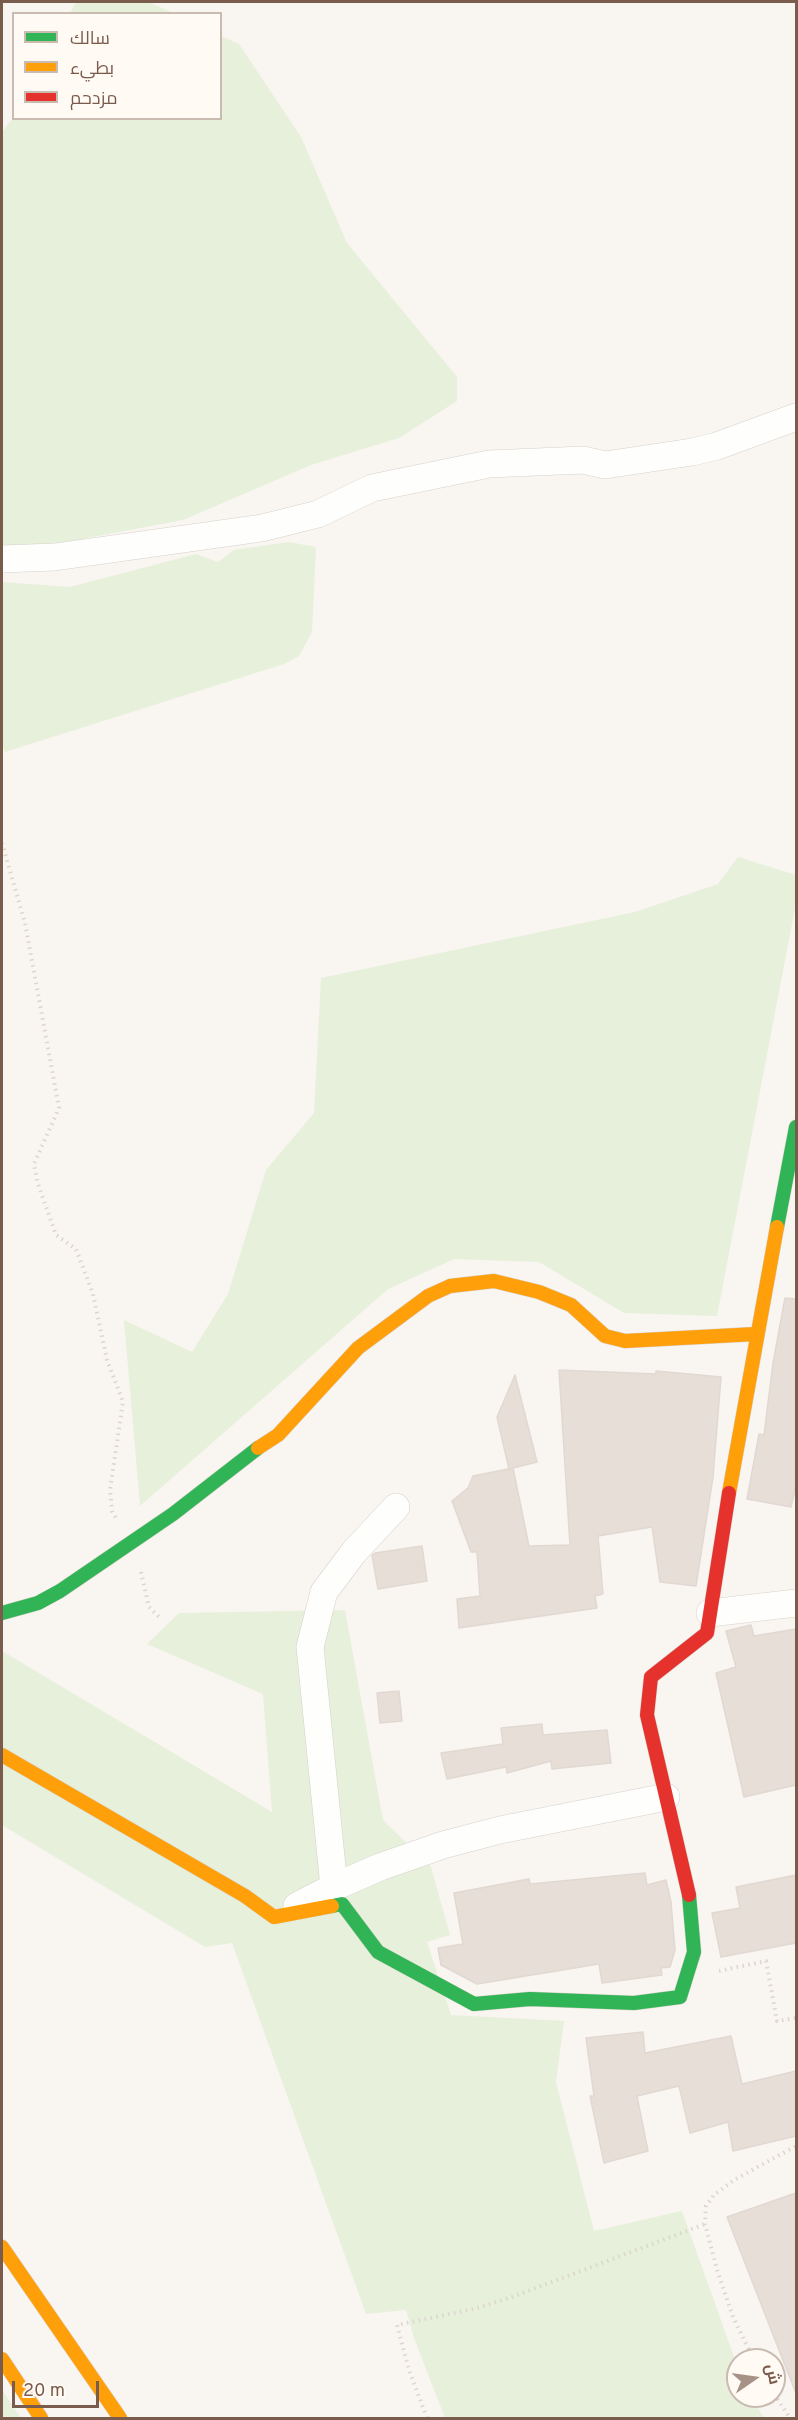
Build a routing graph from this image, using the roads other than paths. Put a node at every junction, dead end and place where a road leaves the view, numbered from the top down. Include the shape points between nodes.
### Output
1 (796, 417) edge
2 (2, 559) edge
3 (796, 1127) edge
4 (756, 1334) junction
5 (396, 1507) dead end
6 (796, 1603) edge
7 (2, 1613) edge
8 (710, 1613) junction
9 (2, 1755) edge
10 (666, 1797) junction
11 (334, 1887) junction
12 (274, 1917) junction
13 (2, 2247) edge
14 (2, 2359) edge
15 (41, 2418) edge
16 (120, 2418) edge

1 - 2 street via 692,452 605,465 583,460 489,464 372,488 318,514 262,528 55,557
3 - 4 main road
4 - 7 main road via 625,1341 605,1336 571,1305 539,1292 494,1281 450,1286 428,1296 358,1348 278,1435 246,1455 173,1514 60,1591 38,1603
4 - 8 main road
5 - 11 street via 324,1592 310,1647
6 - 8 street
8 - 10 main road via 707,1634 651,1677 647,1715
9 - 12 main road via 245,1896
10 - 11 street via 443,1845
10 - 12 main road via 690,1899 694,1952 680,1997 634,2003 530,1999 474,2004 378,1952 342,1904
11 - 12 street
13 - 16 main road
14 - 15 main road

